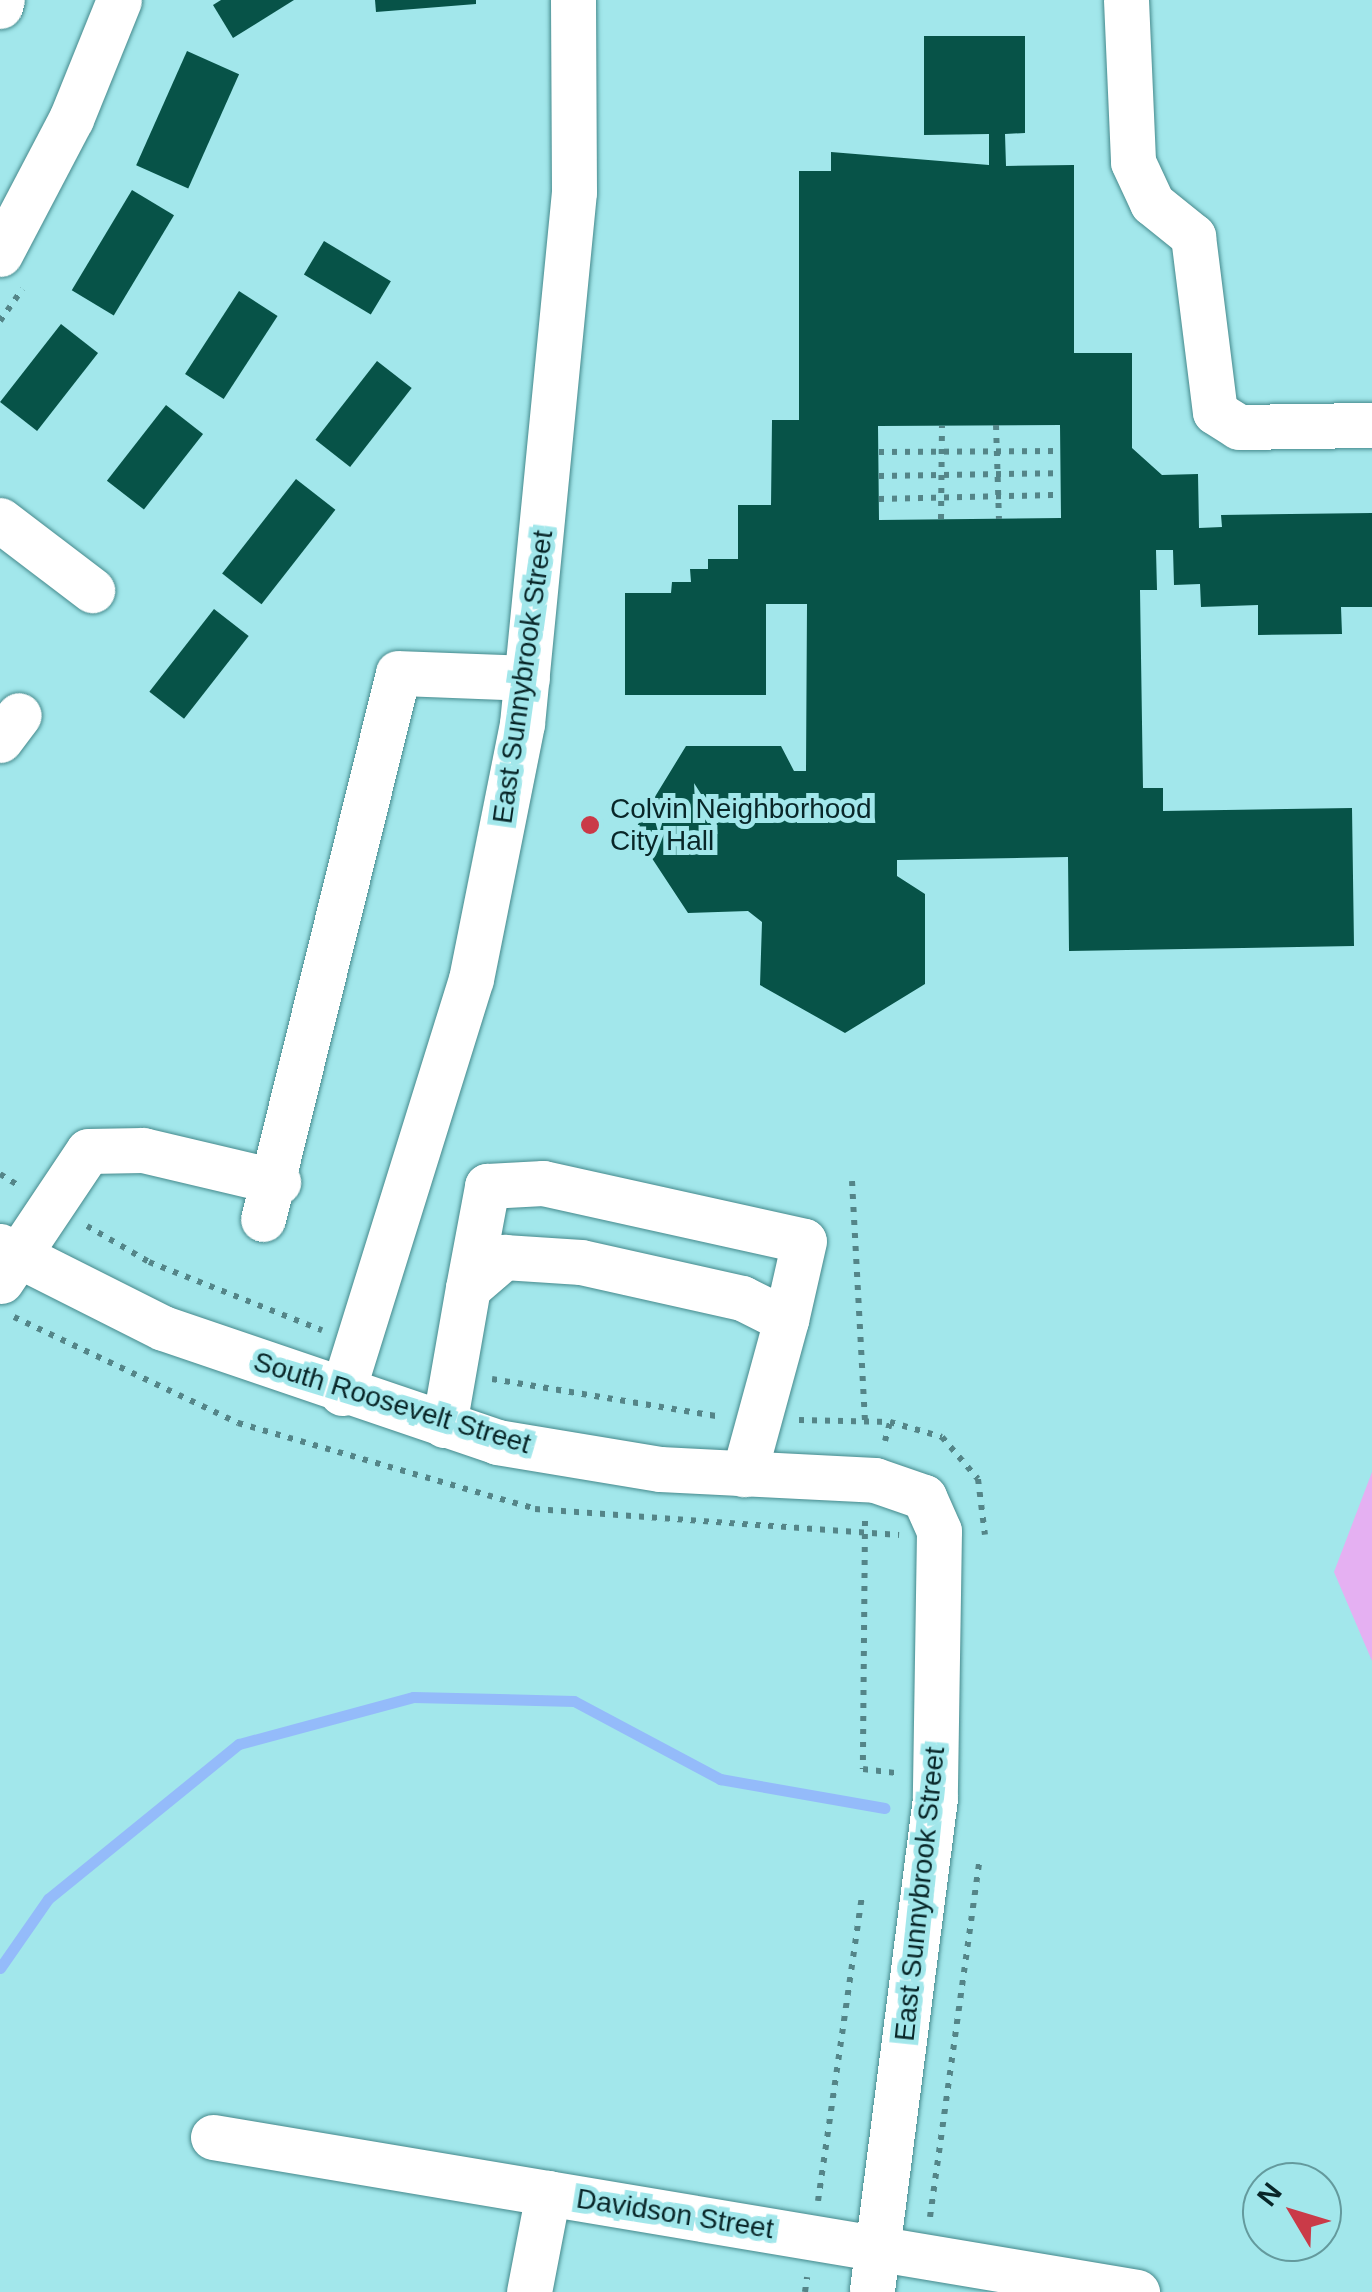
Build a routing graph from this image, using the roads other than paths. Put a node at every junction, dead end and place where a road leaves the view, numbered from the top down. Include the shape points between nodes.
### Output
1 (119, 0) edge
2 (574, 0) edge
3 (1126, 0) edge
4 (0, 254) edge
5 (1372, 426) edge
6 (0, 520) edge
7 (92, 590) dead end
8 (526, 678) junction
9 (6, 1262) edge
10 (468, 1288) junction
11 (786, 1320) junction
12 (342, 1393) junction
13 (444, 1425) junction
14 (744, 1474) junction
15 (924, 1498) joint
16 (213, 2137) dead end
17 (548, 2193) junction
18 (879, 2248) junction
19 (530, 2292) edge
20 (872, 2292) edge
21 (1136, 2292) edge

1 - 4 street via 72,119
2 - 8 street, East Sunnybrook Street via 571,231
3 - 5 street via 1133,162 1152,203 1193,236 1215,412 1238,427
6 - 7 street
8 - 9 street via 398,673 270,1200 143,1150 88,1151
8 - 12 street, East Sunnybrook Street via 471,979
9 - 12 street, South Roosevelt Street
10 - 11 street via 504,1257 581,1262 742,1298
10 - 11 street via 487,1186 543,1184 804,1241
10 - 13 street
11 - 14 street
12 - 13 street, South Roosevelt Street
13 - 14 street, South Roosevelt Street via 660,1469
14 - 15 street, South Roosevelt Street via 875,1480
15 - 18 street, East Sunnybrook Street via 939,1531 935,1798
16 - 17 street, Davidson Street
17 - 18 street, Davidson Street
17 - 19 street
18 - 20 street, East Sunnybrook Street
18 - 21 street, Davidson Street

